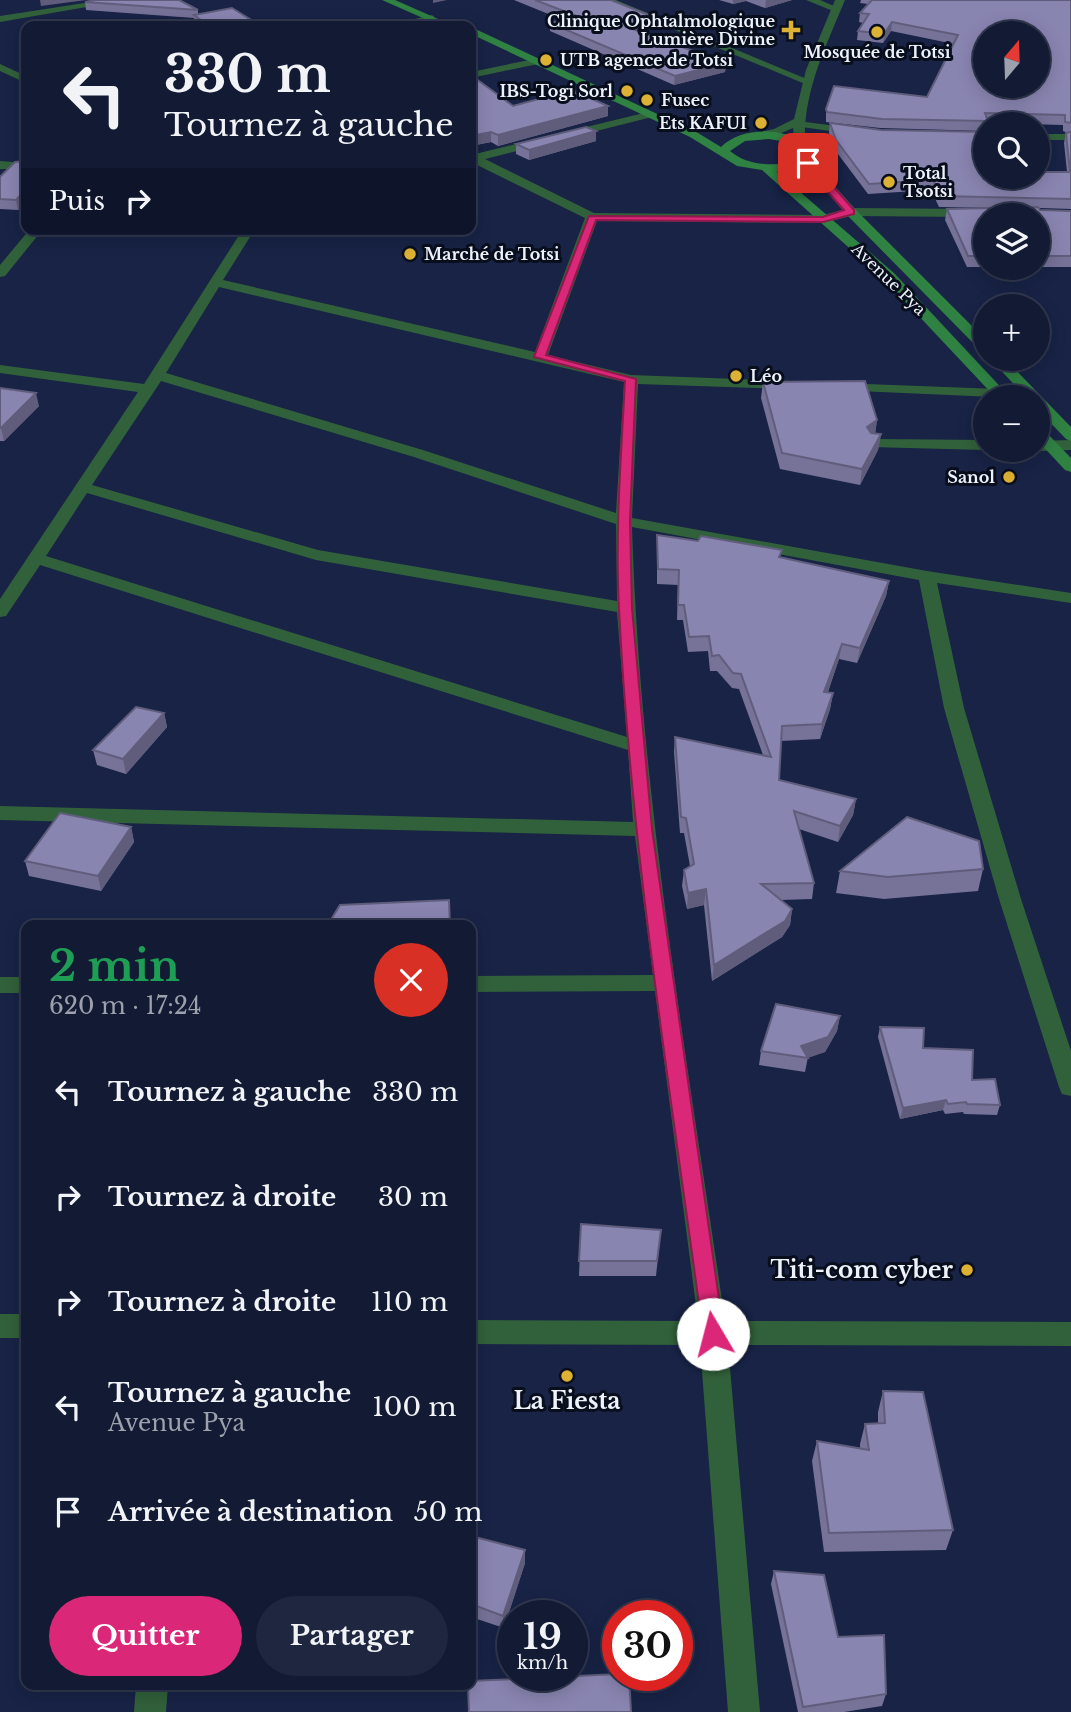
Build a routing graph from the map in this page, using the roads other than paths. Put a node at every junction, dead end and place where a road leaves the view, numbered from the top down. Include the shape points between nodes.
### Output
1 (73, 0) edge
2 (122, 0) edge
3 (387, 0) edge
4 (404, 0) edge
5 (608, 0) edge
6 (811, 0) edge
7 (838, 4) edge
8 (85, 5) junction
9 (431, 18) junction
10 (0, 19) edge
11 (416, 21) edge
12 (438, 21) edge
13 (450, 21) edge
14 (476, 35) edge
15 (534, 62) junction
16 (0, 67) edge
17 (476, 74) edge
18 (21, 78) edge
19 (809, 82) junction
20 (648, 115) junction
21 (798, 123) junction
22 (694, 135) junction
23 (755, 136) junction
24 (1050, 137) edge
25 (1071, 137) edge
26 (731, 142) junction
27 (811, 142) junction
28 (726, 156) junction
29 (476, 158) edge
30 (476, 161) edge
31 (808, 163) junction
32 (0, 165) edge
33 (21, 166) edge
34 (767, 169) junction
35 (850, 212) junction
36 (973, 214) edge
37 (592, 218) junction
38 (823, 219) junction
39 (32, 235) edge
40 (246, 235) edge
41 (0, 273) edge
42 (215, 282) junction
43 (973, 335) edge
44 (540, 357) junction
45 (0, 369) edge
46 (1009, 371) edge
47 (631, 379) junction
48 (153, 382) junction
49 (992, 385) edge
50 (1022, 385) edge
51 (973, 394) edge
52 (1050, 414) edge
53 (1071, 436) edge
54 (875, 444) edge
55 (973, 445) edge
56 (1071, 445) edge
57 (1050, 446) edge
58 (1050, 450) edge
59 (1071, 467) edge
60 (82, 487) junction
61 (624, 521) junction
62 (35, 558) junction
63 (927, 576) junction
64 (1071, 598) edge
65 (626, 608) junction
66 (0, 612) edge
67 (639, 747) junction
68 (0, 813) edge
69 (644, 829) junction
70 (664, 983) junction
71 (476, 984) edge
72 (0, 985) edge
73 (21, 985) edge
74 (1071, 1087) edge
75 (0, 1326) edge
76 (21, 1326) edge
77 (476, 1332) edge
78 (713, 1334) junction
79 (1071, 1334) edge
80 (152, 1690) edge
81 (150, 1712) edge
82 (744, 1712) edge

1 - 8 street
2 - 8 street
3 - 9 main road
4 - 13 main road
5 - 19 street
6 - 7 street
7 - 19 street
8 - 10 street
9 - 11 street
9 - 12 main road
14 - 15 main road
15 - 17 street
15 - 20 main road
16 - 18 street
19 - 21 street
20 - 22 main road
20 - 29 street
21 - 23 street
21 - 27 street
21 - 27 street via 868,134
22 - 26 main road
22 - 28 main road
23 - 26 main road
23 - 27 main road
24 - 25 street
26 - 28 main road via 724,151
27 - 31 main road via 814,154
28 - 34 main road
30 - 37 street
31 - 34 main road
31 - 35 main road, Avenue Pya
32 - 33 street
34 - 38 main road, Avenue Pya
35 - 36 street
35 - 38 street
35 - 43 main road, Avenue Pya
37 - 38 street
37 - 44 street
38 - 49 main road, Avenue Pya via 889,275
39 - 41 street
40 - 42 street
42 - 44 street
42 - 48 street
44 - 47 street
45 - 48 street
46 - 50 main road
47 - 51 street
47 - 61 street
48 - 60 street
48 - 61 street via 420,453
52 - 53 main road
54 - 55 street
56 - 57 street
58 - 59 main road
60 - 62 street
60 - 65 street via 316,555
61 - 63 street
61 - 65 street
62 - 66 street
62 - 67 street
63 - 64 street
63 - 74 street via 954,708
65 - 67 street
67 - 69 street
68 - 69 street
69 - 70 street
70 - 71 street
70 - 78 street
72 - 73 street
75 - 76 street
77 - 78 street
78 - 79 street
78 - 82 street
80 - 81 street

